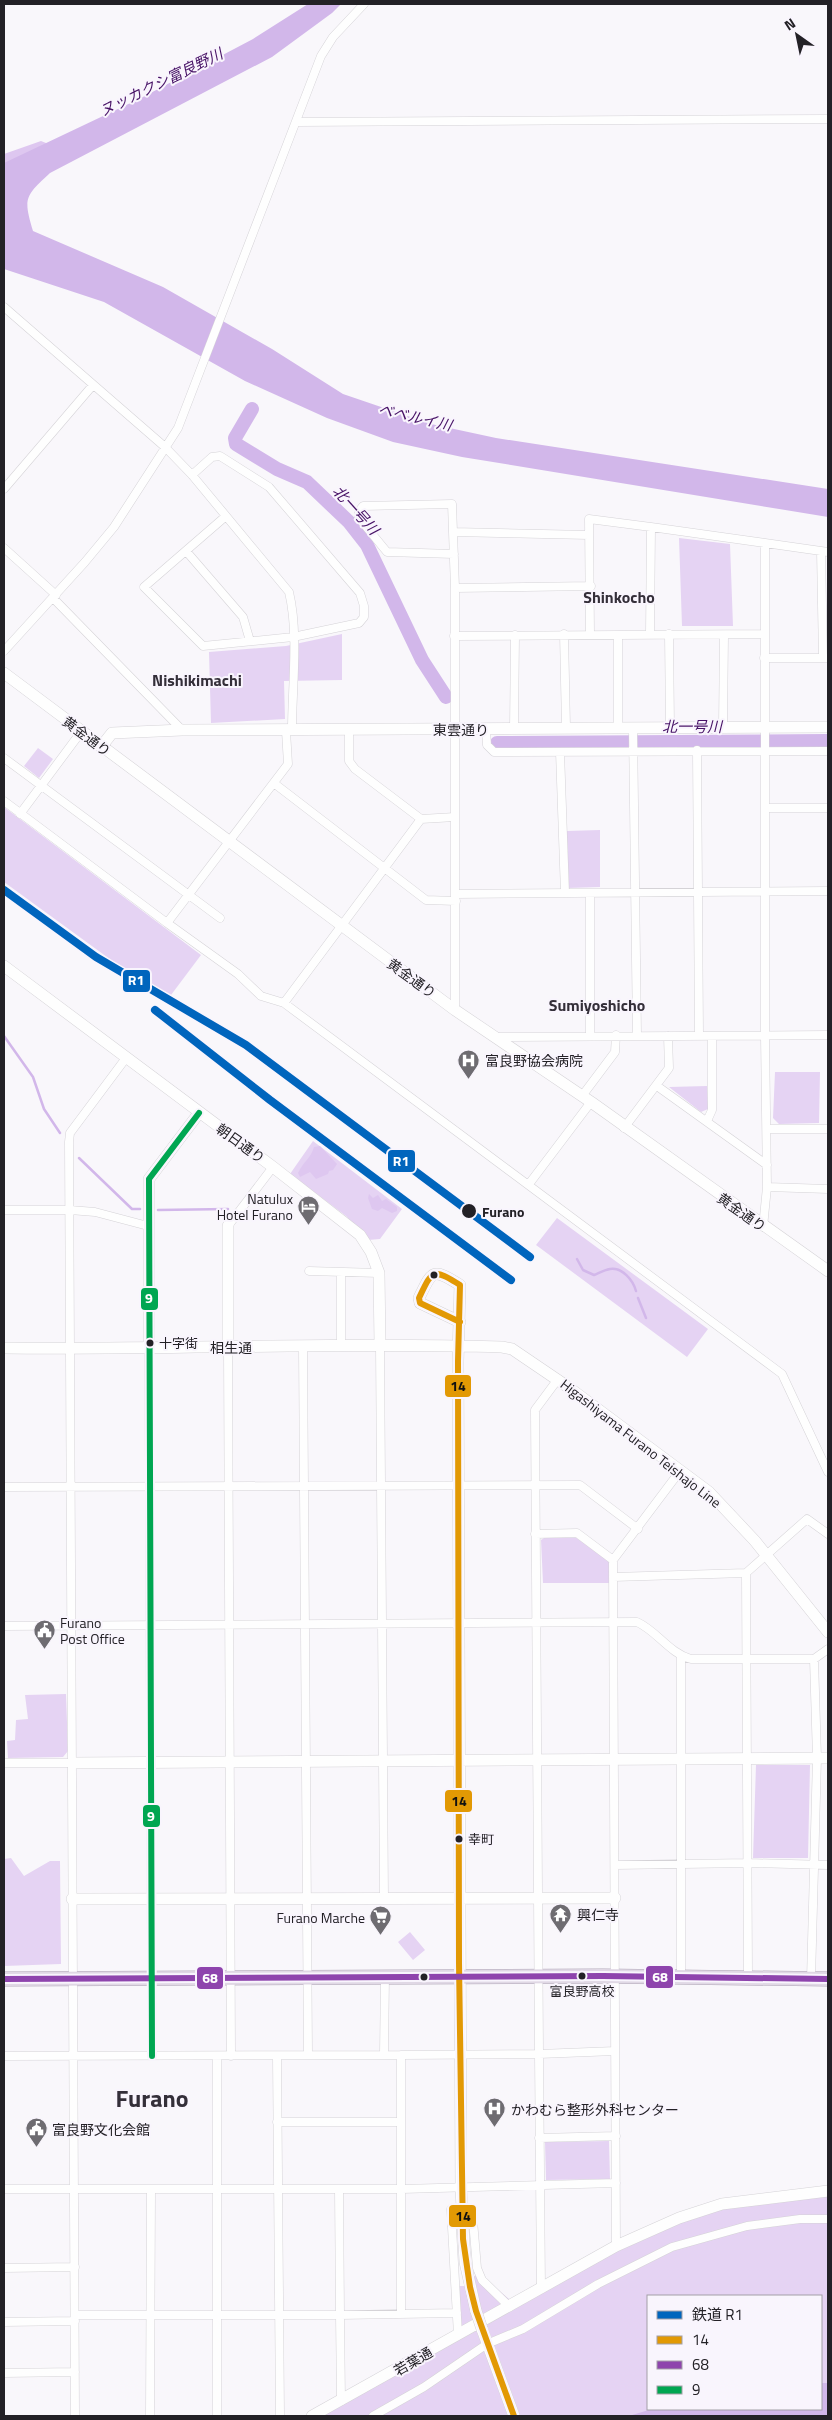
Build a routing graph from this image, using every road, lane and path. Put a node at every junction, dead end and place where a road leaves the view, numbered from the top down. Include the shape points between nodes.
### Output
1 (364, 4) edge
2 (828, 118) edge
3 (296, 122) junction
4 (4, 309) edge
5 (93, 385) junction
6 (165, 447) junction
7 (192, 475) junction
8 (4, 489) edge
9 (226, 516) junction
10 (651, 527) junction
11 (453, 532) junction
12 (590, 535) junction
13 (765, 544) junction
14 (4, 548) edge
15 (186, 551) junction
16 (825, 551) edge
17 (454, 554) junction
18 (591, 586) junction
19 (455, 588) junction
20 (54, 597) junction
21 (564, 634) junction
22 (590, 634) junction
23 (650, 634) junction
24 (669, 634) junction
25 (724, 634) junction
26 (764, 634) junction
27 (514, 635) junction
28 (618, 635) junction
29 (454, 636) junction
30 (293, 637) junction
31 (250, 641) junction
32 (4, 651) edge
33 (764, 658) junction
34 (826, 658) edge
35 (4, 674) edge
36 (566, 727) junction
37 (723, 727) junction
38 (828, 727) edge
39 (618, 728) junction
40 (670, 728) junction
41 (455, 729) junction
42 (514, 729) junction
43 (182, 730) junction
44 (289, 730) junction
45 (349, 730) junction
46 (486, 730) junction
47 (81, 732) junction
48 (764, 732) junction
49 (634, 741) junction
50 (101, 747) junction
51 (764, 749) junction
52 (697, 750) junction
53 (828, 751) edge
54 (560, 752) junction
55 (4, 758) edge
56 (274, 784) junction
57 (40, 786) junction
58 (4, 801) edge
59 (765, 808) junction
60 (828, 808) edge
61 (20, 814) junction
62 (455, 817) junction
63 (421, 819) junction
64 (229, 842) junction
65 (384, 868) junction
66 (766, 890) junction
67 (828, 891) edge
68 (699, 892) junction
69 (565, 893) junction
70 (590, 893) junction
71 (635, 893) junction
72 (189, 896) junction
73 (456, 898) junction
74 (220, 918) dead end
75 (168, 923) junction
76 (340, 925) junction
77 (4, 966) edge
78 (284, 1003) junction
79 (455, 1010) junction
80 (616, 1035) junction
81 (637, 1035) junction
82 (828, 1035) edge
83 (590, 1036) junction
84 (668, 1036) junction
85 (700, 1036) junction
86 (712, 1036) junction
87 (765, 1036) junction
88 (496, 1037) junction
89 (126, 1058) junction
90 (657, 1086) junction
91 (587, 1099) junction
92 (199, 1113) junction
93 (707, 1121) junction
94 (624, 1128) junction
95 (767, 1129) junction
96 (828, 1129) edge
97 (767, 1165) junction
98 (273, 1167) junction
99 (529, 1184) junction
100 (767, 1187) junction
101 (828, 1189) edge
102 (4, 1210) edge
103 (70, 1210) junction
104 (148, 1226) junction
105 (228, 1226) joint
106 (763, 1227) junction
107 (309, 1271) dead end
108 (828, 1271) edge
109 (341, 1272) junction
110 (379, 1273) junction
111 (460, 1322) junction
112 (380, 1345) junction
113 (342, 1346) junction
114 (458, 1346) junction
115 (228, 1347) junction
116 (303, 1347) junction
117 (4, 1348) edge
118 (149, 1348) junction
119 (71, 1349) junction
120 (558, 1380) junction
121 (680, 1471) junction
122 (828, 1472) edge
123 (459, 1484) junction
124 (535, 1484) junction
125 (228, 1486) junction
126 (305, 1486) junction
127 (381, 1486) junction
128 (4, 1487) edge
129 (72, 1487) junction
130 (150, 1487) junction
131 (638, 1529) junction
132 (535, 1534) junction
133 (828, 1534) edge
134 (766, 1554) junction
135 (613, 1560) junction
136 (746, 1573) junction
137 (613, 1577) junction
138 (614, 1621) junction
139 (382, 1622) junction
140 (536, 1622) junction
141 (229, 1623) junction
142 (459, 1623) junction
143 (307, 1624) junction
144 (71, 1625) junction
145 (150, 1625) junction
146 (4, 1626) edge
147 (828, 1632) edge
148 (828, 1648) edge
149 (681, 1657) junction
150 (814, 1659) junction
151 (748, 1660) junction
152 (822, 1758) edge
153 (613, 1759) junction
154 (680, 1759) junction
155 (748, 1759) junction
156 (307, 1760) junction
157 (460, 1760) junction
158 (536, 1760) junction
159 (229, 1761) junction
160 (384, 1761) junction
161 (150, 1762) junction
162 (4, 1763) edge
163 (72, 1763) junction
164 (749, 1863) junction
165 (681, 1864) junction
166 (615, 1865) junction
167 (814, 1865) junction
168 (828, 1865) edge
169 (537, 1897) junction
170 (151, 1898) junction
171 (460, 1898) junction
172 (615, 1898) junction
173 (72, 1899) junction
174 (230, 1899) junction
175 (307, 1899) junction
176 (384, 1899) junction
177 (385, 1976) junction
178 (539, 1976) junction
179 (615, 1976) junction
180 (308, 1977) junction
181 (459, 1977) junction
182 (681, 1977) junction
183 (748, 1977) junction
184 (152, 1978) junction
185 (231, 1978) junction
186 (4, 1979) edge
187 (72, 1979) junction
188 (812, 1979) junction
189 (828, 1979) edge
190 (615, 2051) junction
191 (461, 2053) junction
192 (384, 2054) junction
193 (539, 2054) junction
194 (308, 2055) junction
195 (401, 2055) junction
196 (4, 2056) edge
197 (74, 2056) junction
198 (152, 2056) junction
199 (217, 2056) junction
200 (231, 2056) junction
201 (277, 2056) junction
202 (277, 2122) junction
203 (401, 2122) junction
204 (616, 2136) junction
205 (539, 2138) junction
206 (616, 2183) junction
207 (540, 2186) junction
208 (461, 2188) junction
209 (339, 2189) junction
210 (402, 2189) junction
211 (4, 2190) edge
212 (74, 2190) junction
213 (216, 2190) junction
214 (277, 2190) junction
215 (150, 2191) junction
216 (828, 2191) edge
217 (462, 2209) junction
218 (828, 2219) edge
219 (616, 2246) junction
220 (75, 2266) junction
221 (4, 2268) edge
222 (541, 2289) junction
223 (512, 2305) junction
224 (456, 2312) junction
225 (402, 2314) junction
226 (150, 2315) junction
227 (340, 2315) junction
228 (216, 2316) junction
229 (279, 2316) junction
230 (75, 2318) junction
231 (4, 2322) edge
232 (458, 2335) junction
233 (488, 2346) junction
234 (75, 2372) junction
235 (4, 2373) edge
236 (341, 2401) junction
237 (75, 2416) edge
238 (150, 2416) edge
239 (218, 2416) edge
240 (280, 2416) edge
241 (312, 2416) edge
242 (373, 2416) edge
243 (514, 2416) edge

1 - 3 street via 326,46
2 - 3 street
3 - 6 street via 178,428
4 - 5 street
5 - 6 street
5 - 8 street
6 - 7 street
6 - 20 street via 114,527
7 - 9 street
7 - 30 street via 212,458 220,456 269,487 360,593 364,617 359,623
9 - 15 street
9 - 30 street via 288,592
10 - 12 street via 589,519
10 - 13 street
10 - 23 street
11 - 12 street
11 - 17 street
11 - 17 street via 452,504 363,506 360,511 359,518 387,552
12 - 18 street
13 - 16 street
13 - 26 street
14 - 20 street
15 - 31 street via 243,617
15 - 31 street via 144,587 203,646
16 - 34 street
17 - 19 street
18 - 19 street
18 - 22 street
19 - 29 street
20 - 32 street
20 - 43 street
21 - 22 street
21 - 27 street
21 - 36 street
22 - 28 street
23 - 24 street
23 - 28 street
24 - 25 street
24 - 40 street
25 - 26 street
25 - 37 street
26 - 33 street
27 - 29 street
27 - 42 street
28 - 39 street
29 - 41 street
30 - 31 street
30 - 44 street
33 - 34 street
33 - 48 street
35 - 47 street, 黄金通り
36 - 39 street, 東雲通り
36 - 42 street, 東雲通り
37 - 40 street, 東雲通り
37 - 48 street, 東雲通り
38 - 48 street, 東雲通り
39 - 49 street, 東雲通り
40 - 49 street, 東雲通り
41 - 45 street, 東雲通り
41 - 46 street, 東雲通り
41 - 62 street
42 - 46 street, 東雲通り
43 - 44 street, 東雲通り
43 - 50 street, 東雲通り via 112,733
44 - 45 street, 東雲通り
44 - 56 street via 288,764
45 - 63 street via 349,761 355,769
46 - 54 street via 486,745 494,752
47 - 50 street, 黄金通り
47 - 57 street
48 - 51 street
49 - 52 street
49 - 54 street
49 - 71 street
50 - 64 street, 黄金通り
51 - 52 street
51 - 53 street
51 - 59 street
52 - 68 street
54 - 69 street
55 - 57 street
56 - 64 street
56 - 65 street
57 - 61 street
57 - 72 street
58 - 61 street
59 - 60 street
59 - 66 street
61 - 75 street
62 - 63 street
62 - 73 street
63 - 65 street
64 - 72 street
64 - 76 street, 黄金通り
65 - 73 street via 426,900
65 - 76 street
66 - 67 street
66 - 68 street
66 - 87 street
68 - 71 street
68 - 85 street
69 - 70 street
69 - 73 street
70 - 71 street
70 - 83 street
71 - 81 street
72 - 74 street
72 - 75 street
73 - 79 street
75 - 78 street via 238,974 261,996
76 - 78 street
76 - 79 street, 黄金通り
77 - 89 street, 朝日通り
78 - 99 street
79 - 88 street, 黄金通り
80 - 81 street
80 - 83 street
80 - 91 street via 615,1052
81 - 84 street
82 - 87 street
83 - 88 street
84 - 85 street
84 - 90 street via 669,1068
85 - 86 street
86 - 87 street
86 - 93 street via 712,1110
87 - 95 street
88 - 91 street, 黄金通り
89 - 92 street, 朝日通り
89 - 103 street via 70,1132
90 - 93 street
90 - 94 street
91 - 94 street, 黄金通り
91 - 99 street
92 - 98 street, 朝日通り
92 - 104 street via 149,1179
93 - 97 street
94 - 106 street, 黄金通り
95 - 96 street
95 - 97 street
97 - 100 street
98 - 105 street
98 - 110 street, 朝日通り via 360,1235
99 - 122 street via 782,1374
100 - 101 street
100 - 106 street
102 - 103 street
103 - 104 street via 95,1212
103 - 119 street
104 - 118 street
105 - 115 street
106 - 108 street, 黄金通り
107 - 109 street
109 - 110 street
109 - 113 street
110 - 112 street, 朝日通り
111 - 111 street via 420,1303 419,1298 429,1277 442,1273 460,1285
111 - 114 street
112 - 113 street, 相生通
112 - 114 street, 相生通
112 - 127 street
113 - 116 street, 相生通
114 - 120 street, Higashiyama Furano Teishajo Line via 512,1349
114 - 123 street
115 - 116 street, 相生通
115 - 118 street, 相生通
115 - 125 street
116 - 126 street
117 - 119 street, 相生通
118 - 119 street, 相生通
118 - 130 street
119 - 129 street
120 - 121 street, Higashiyama Furano Teishajo Line
120 - 124 street via 535,1410
121 - 131 street
121 - 134 street, Higashiyama Furano Teishajo Line via 709,1492
123 - 124 street
123 - 127 street
123 - 142 street
124 - 131 street via 580,1484
124 - 132 street
125 - 126 street
125 - 130 street
125 - 141 street
126 - 127 street
126 - 143 street
127 - 139 street
128 - 129 street
129 - 130 street
129 - 144 street
130 - 145 street
131 - 135 street
132 - 135 street via 577,1533
132 - 140 street
133 - 134 street via 807,1518
134 - 136 street
134 - 147 street, Higashiyama Furano Teishajo Line
135 - 137 street
136 - 137 street
136 - 151 street
137 - 138 street
138 - 140 street
138 - 149 street via 636,1622 645,1626
138 - 153 street
139 - 142 street
139 - 143 street
139 - 160 street
140 - 142 street
140 - 158 street
141 - 143 street
141 - 145 street
141 - 159 street
142 - 157 street
143 - 156 street
144 - 145 street
144 - 146 street
144 - 163 street
145 - 161 street
148 - 150 street
149 - 151 street
149 - 154 street
150 - 151 street
150 - 152 street
151 - 155 street
152 - 155 street
152 - 167 street
153 - 154 street
153 - 158 street
153 - 166 street
154 - 155 street
154 - 165 street
155 - 164 street
156 - 159 street
156 - 160 street
156 - 175 street
157 - 158 street
157 - 160 street
157 - 171 street
158 - 169 street
159 - 161 street
159 - 174 street
160 - 176 street
161 - 163 street
161 - 170 street
162 - 163 street
163 - 173 street
164 - 165 street
164 - 167 street
164 - 183 street
165 - 166 street
165 - 182 street
166 - 172 street
167 - 168 street
167 - 188 street
169 - 171 street
169 - 172 street
169 - 178 street
170 - 173 street
170 - 174 street
170 - 184 street
171 - 176 street
171 - 181 street
172 - 179 street
173 - 187 street
174 - 175 street
174 - 185 street
175 - 176 street
175 - 180 street
177 - 180 highway
177 - 181 highway
177 - 192 street
178 - 179 highway
178 - 181 highway
178 - 193 street
179 - 182 highway
179 - 190 street
180 - 185 highway
180 - 194 street
181 - 191 street
182 - 183 highway
183 - 188 highway
184 - 185 highway
184 - 187 highway
184 - 198 street
185 - 200 street
186 - 187 highway
187 - 197 street
188 - 189 highway
190 - 193 street
190 - 204 street
191 - 193 street
191 - 195 street
191 - 208 street
192 - 194 street
192 - 195 street
193 - 205 street
194 - 201 street
195 - 203 street
196 - 197 street
197 - 198 street
197 - 212 street
198 - 199 street
199 - 200 street
199 - 213 street
200 - 201 street
201 - 202 street
202 - 203 street
202 - 214 street
203 - 210 street
204 - 205 street
204 - 206 street
205 - 207 street
206 - 207 street
206 - 219 street
207 - 208 street
207 - 222 street
208 - 210 street
208 - 217 street
209 - 210 street
209 - 214 street
209 - 227 street
210 - 225 street
211 - 212 street
212 - 215 street
212 - 220 street
213 - 214 street
213 - 215 street
213 - 228 street
214 - 229 street
215 - 226 street
216 - 219 street, 若葉通 via 722,2204
217 - 223 street via 472,2209 477,2268 482,2280
217 - 224 street via 451,2209
217 - 233 street, bridge via 466,2262 476,2311
218 - 233 street via 747,2226 672,2247
219 - 222 street, 若葉通
220 - 221 street
220 - 230 street
222 - 223 street, 若葉通
223 - 232 street, 若葉通
224 - 225 street
224 - 232 street
225 - 227 street
226 - 228 street
226 - 230 street
226 - 238 street
227 - 229 street
227 - 236 street
228 - 229 street
228 - 239 street
229 - 240 street
230 - 231 street
230 - 234 street
232 - 236 street, 若葉通
233 - 242 street
233 - 243 street
234 - 235 street
234 - 237 street
236 - 241 street, 若葉通

